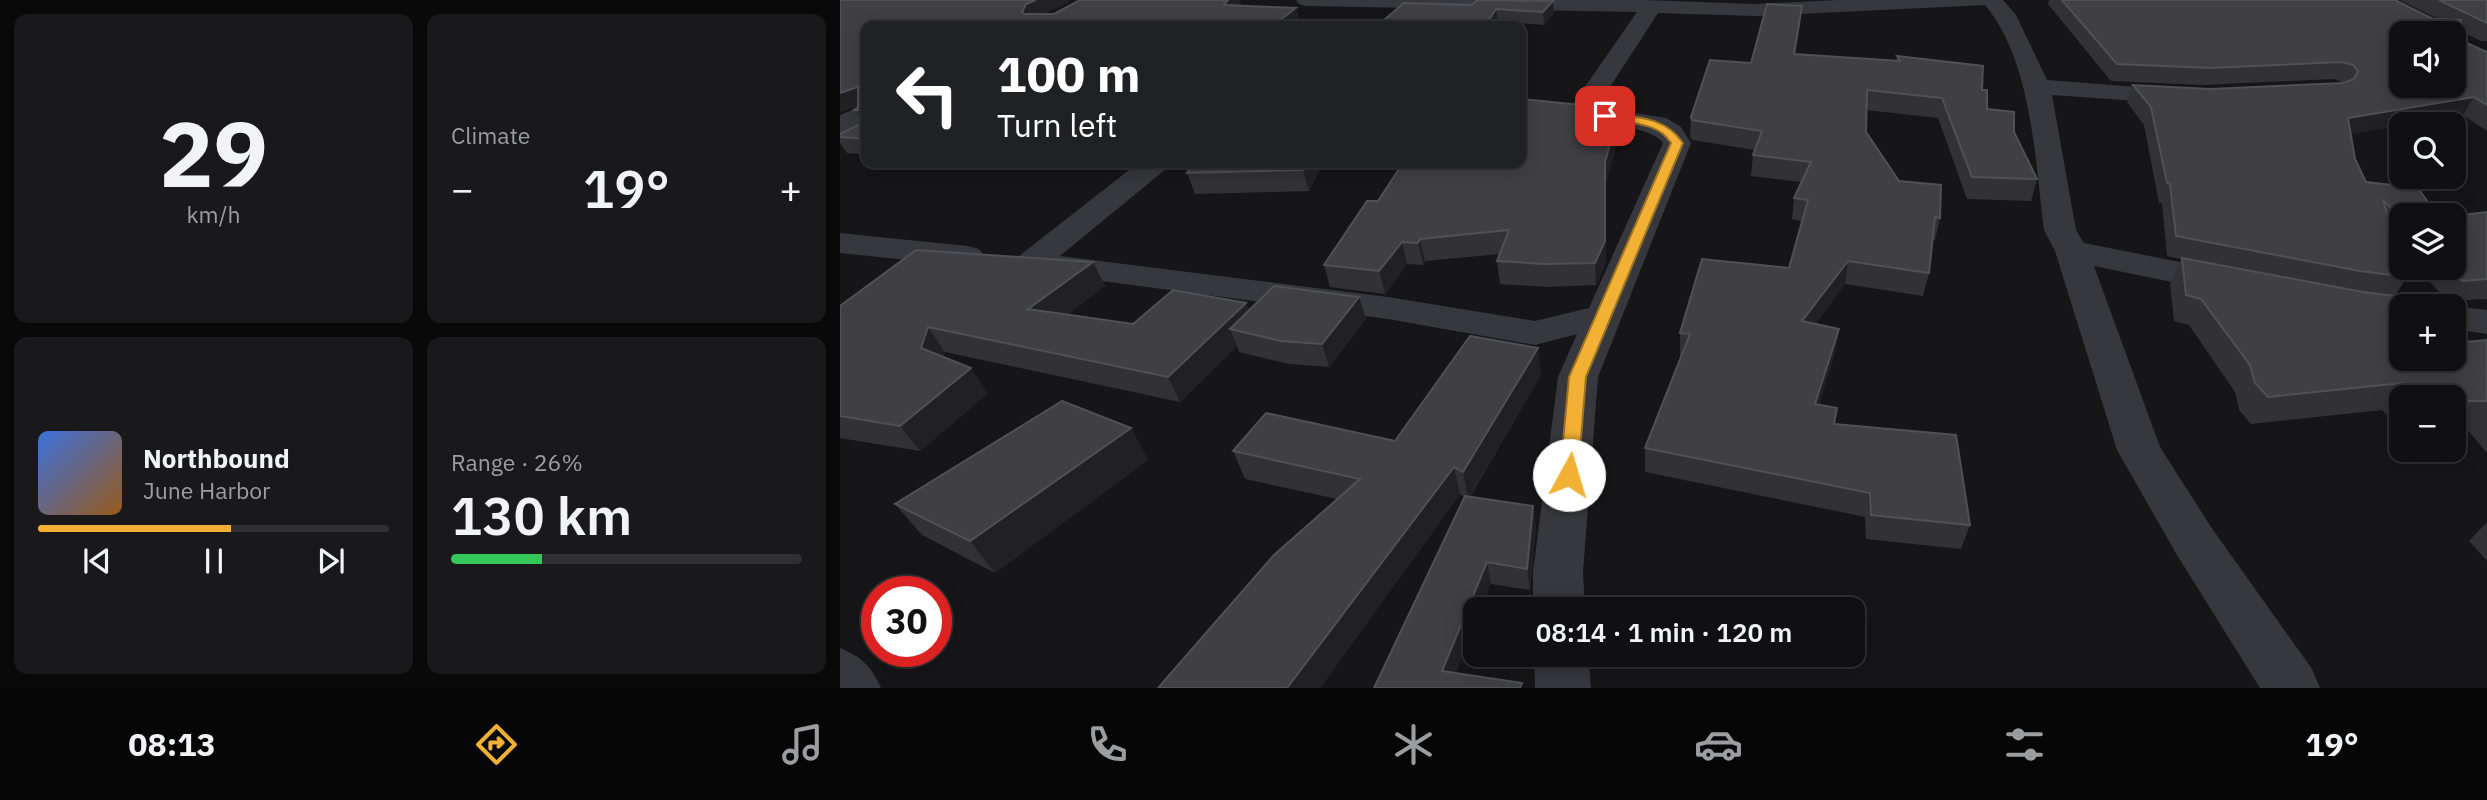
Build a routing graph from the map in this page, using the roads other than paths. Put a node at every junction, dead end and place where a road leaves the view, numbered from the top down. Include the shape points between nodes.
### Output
1 (1306, 0) edge
2 (1576, 2) edge
3 (1364, 3) junction
4 (2000, 4) edge
5 (1651, 7) junction
6 (1341, 21) edge
7 (2038, 87) junction
8 (2203, 96) edge
9 (1526, 108) edge
10 (1580, 112) junction
11 (861, 115) edge
12 (840, 125) edge
13 (1150, 168) edge
14 (840, 243) edge
15 (2073, 251) junction
16 (1031, 263) junction
17 (2253, 288) edge
18 (1605, 315) junction
19 (2466, 319) edge
20 (2487, 322) edge
21 (1535, 334) junction
22 (1578, 377) junction
23 (1559, 597) edge
24 (1562, 667) edge
25 (840, 674) edge
26 (853, 688) edge
27 (1563, 688) edge
28 (2292, 688) edge

1 - 3 street
2 - 3 street
2 - 5 street
3 - 6 street
4 - 5 street via 1755,10
4 - 7 street
5 - 10 street
7 - 8 street
7 - 15 street via 2060,230
9 - 10 street
10 - 18 street via 1656,124 1677,143
11 - 12 street
13 - 16 street
14 - 16 street
15 - 17 street
15 - 28 street via 2139,450
16 - 21 street via 1388,308
18 - 21 street
18 - 22 street
19 - 20 street
21 - 22 street
22 - 23 street
24 - 27 street
25 - 26 street

